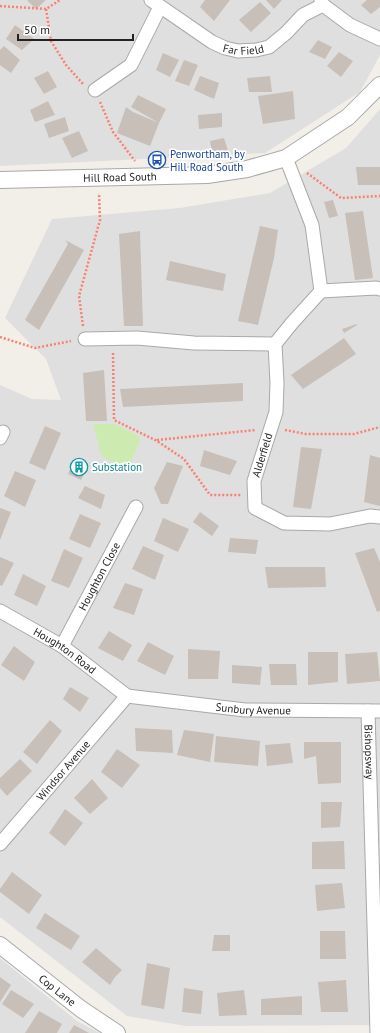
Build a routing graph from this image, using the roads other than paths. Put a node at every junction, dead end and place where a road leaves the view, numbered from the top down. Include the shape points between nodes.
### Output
1 (322, 2) edge
2 (155, 3) edge
3 (380, 39) edge
4 (380, 85) edge
5 (95, 90) road end
6 (286, 158) junction
7 (0, 180) edge
8 (380, 289) edge
9 (321, 291) junction
10 (85, 339) road end
11 (275, 344) junction
12 (136, 507) dead end
13 (380, 517) edge
14 (0, 611) edge
15 (62, 646) junction
16 (127, 696) junction
17 (374, 711) edge
18 (0, 844) edge
19 (0, 945) edge
20 (117, 1033) edge
21 (377, 1033) edge

1 - 2 street, Far Field via 303,15 269,46 238,51 212,42
1 - 3 street, Far Field via 350,25
2 - 5 street, Far Field via 131,65
4 - 6 street, Hill Road South via 348,117
6 - 7 street, Hill Road South via 247,169 207,175
6 - 9 street via 312,225
8 - 9 street
9 - 11 street
10 - 11 street via 137,338 194,344
11 - 13 street, Alderfield via 276,412 254,481 255,508 284,523 330,524 370,516
12 - 15 street, Houghton Close
14 - 15 street, Houghton Road
15 - 16 street, Houghton Road
16 - 17 street, Sunbury Avenue via 246,710
16 - 18 street, Windsor Avenue
17 - 21 street, Bishopsway
19 - 20 street, Cop Lane via 81,1009

